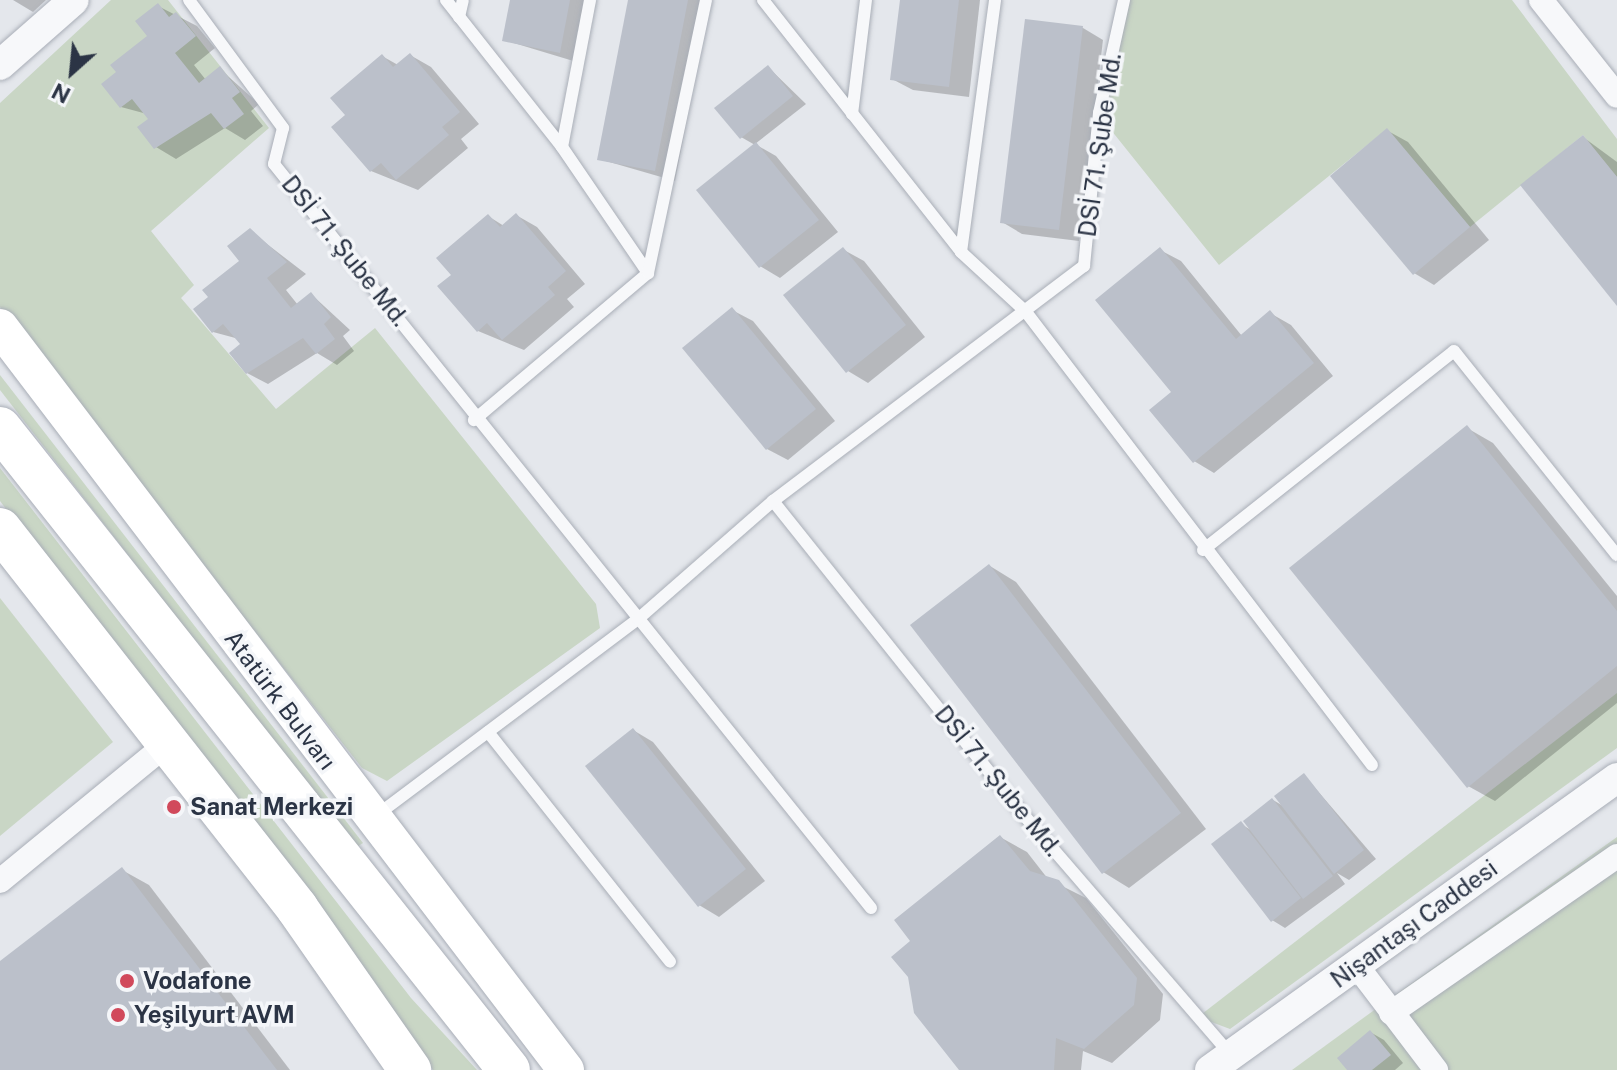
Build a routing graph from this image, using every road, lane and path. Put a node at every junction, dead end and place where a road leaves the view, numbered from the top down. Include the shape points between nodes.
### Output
1 (74, 0) edge
2 (189, 0) edge
3 (446, 0) edge
4 (463, 0) edge
5 (590, 0) edge
6 (706, 0) edge
7 (763, 0) edge
8 (866, 0) edge
9 (995, 0) edge
10 (1124, 0) edge
11 (1541, 0) edge
12 (459, 17) junction
13 (0, 65) edge
14 (1617, 96) edge
15 (852, 114) junction
16 (562, 147) junction
17 (961, 252) junction
18 (648, 273) junction
19 (1026, 312) junction
20 (0, 327) edge
21 (474, 420) junction
22 (0, 428) edge
23 (773, 501) junction
24 (0, 529) edge
25 (1203, 550) junction
26 (1617, 555) edge
27 (638, 619) junction
28 (488, 732) junction
29 (167, 744) junction
30 (1372, 765) dead end
31 (1617, 778) edge
32 (370, 820) junction
33 (1617, 856) edge
34 (0, 881) edge
35 (871, 908) dead end
36 (670, 962) dead end
37 (1357, 966) junction
38 (1391, 1013) junction
39 (1220, 1062) edge
40 (410, 1070) edge
41 (509, 1070) edge
42 (566, 1070) edge
43 (1436, 1070) edge

1 - 13 street
2 - 21 lane, DSİ 71. Şube Md. via 283,128 274,164
3 - 12 lane
4 - 12 lane
5 - 16 lane
6 - 18 lane
7 - 15 lane
8 - 15 lane
9 - 17 lane
10 - 19 lane, DSİ 71. Şube Md. via 1099,113 1084,266
11 - 14 street
12 - 16 lane
15 - 17 lane
16 - 18 lane
17 - 19 lane
18 - 21 lane
19 - 23 lane, DSİ 71. Şube Md.
19 - 25 lane
20 - 32 main road, Atatürk Bulvarı
21 - 27 lane, DSİ 71. Şube Md.
22 - 41 highway
23 - 27 lane, DSİ 71. Şube Md.
23 - 39 lane, DSİ 71. Şube Md.
24 - 29 highway
25 - 26 lane via 1454,351
25 - 30 lane
27 - 28 lane, DSİ 71. Şube Md.
27 - 35 lane, DSİ 71. Şube Md.
28 - 32 lane, DSİ 71. Şube Md.
28 - 36 lane
29 - 34 street
29 - 40 highway via 297,908
31 - 37 street, Nişantaşı Caddesi
32 - 42 main road, Atatürk Bulvarı
33 - 38 street
37 - 38 street
37 - 39 street, Nişantaşı Caddesi
38 - 43 street

